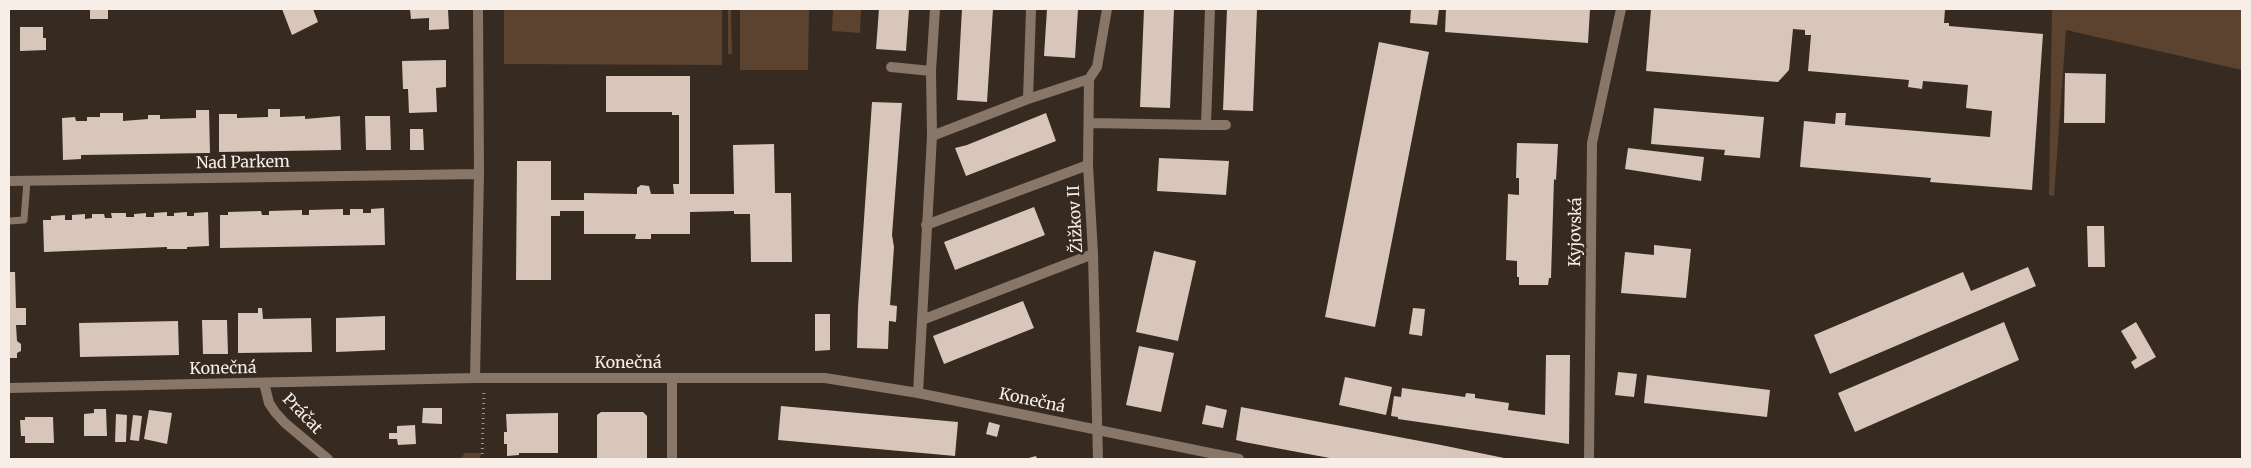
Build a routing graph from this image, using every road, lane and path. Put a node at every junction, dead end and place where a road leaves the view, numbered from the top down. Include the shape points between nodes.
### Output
1 (478, 9) edge
2 (935, 9) edge
3 (1031, 9) edge
4 (1107, 9) edge
5 (1210, 9) edge
6 (1621, 9) edge
7 (891, 67) dead end
8 (931, 71) junction
9 (1089, 79) junction
10 (1028, 99) junction
11 (1089, 122) junction
12 (1206, 125) junction
13 (1226, 125) dead end
14 (932, 136) junction
15 (1088, 165) junction
16 (479, 174) junction
17 (9, 181) edge
18 (27, 181) junction
19 (9, 221) edge
20 (926, 225) junction
21 (1093, 254) junction
22 (922, 320) junction
23 (480, 378) junction
24 (672, 378) junction
25 (264, 383) junction
26 (9, 388) edge
27 (918, 393) junction
28 (1098, 430) junction
29 (328, 459) edge
30 (482, 459) edge
31 (672, 459) edge
32 (1098, 459) edge
33 (1239, 459) edge
34 (1589, 459) edge

1 - 16 street
2 - 8 street
3 - 10 street
4 - 9 street, Žižkov II via 1097,67
5 - 12 street
6 - 34 street, Kyjovská via 1592,143
7 - 8 street
8 - 14 street
9 - 10 street
9 - 11 street, Žižkov II
10 - 14 street
11 - 12 street
11 - 15 street, Žižkov II
12 - 13 street
14 - 20 street
15 - 20 street
15 - 21 street, Žižkov II
16 - 18 street, Nad Parkem
16 - 23 street
17 - 18 street, Nad Parkem
18 - 19 lane via 24,220
20 - 22 street
21 - 22 street
21 - 28 street, Žižkov II
22 - 27 street
23 - 24 street, Konečná
23 - 25 street, Konečná
23 - 30 path
24 - 27 street, Konečná via 825,378
24 - 31 street
25 - 26 street, Konečná
25 - 29 street, Práčat via 275,412
27 - 28 street, Konečná
28 - 32 street, Žižkov II
28 - 33 street, Konečná

